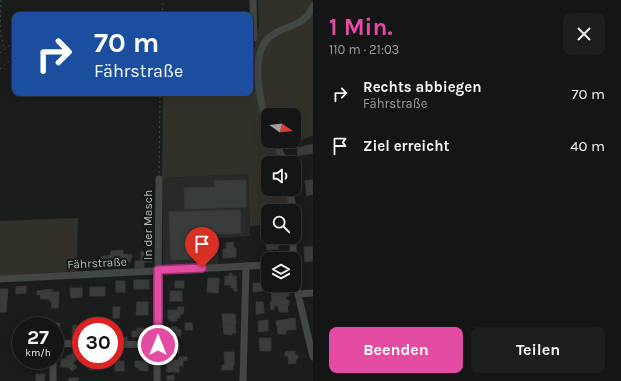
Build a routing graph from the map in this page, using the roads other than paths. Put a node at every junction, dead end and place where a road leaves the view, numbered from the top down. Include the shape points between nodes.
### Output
1 (253, 0) edge
2 (313, 6) edge
3 (253, 12) edge
4 (253, 38) edge
5 (264, 42) junction
6 (263, 108) edge
7 (159, 179) road end
8 (261, 265) edge
9 (246, 266) junction
10 (158, 270) junction
11 (0, 279) edge
12 (313, 293) edge
13 (298, 294) joint
14 (124, 344) edge
15 (158, 345) junction
16 (313, 356) edge
17 (53, 369) edge
18 (53, 381) edge
19 (157, 381) edge
20 (243, 381) edge

1 - 3 street
2 - 5 street via 311,12 299,23 274,34
4 - 5 street
5 - 6 street via 260,54 259,84
7 - 10 street, In der Masch
8 - 9 street, Fährstraße
9 - 10 street, Fährstraße
9 - 20 street
10 - 11 street, Fährstraße
10 - 15 street, In der Masch
12 - 13 street
13 - 16 street
14 - 15 street
15 - 19 street, In der Masch
17 - 18 street

